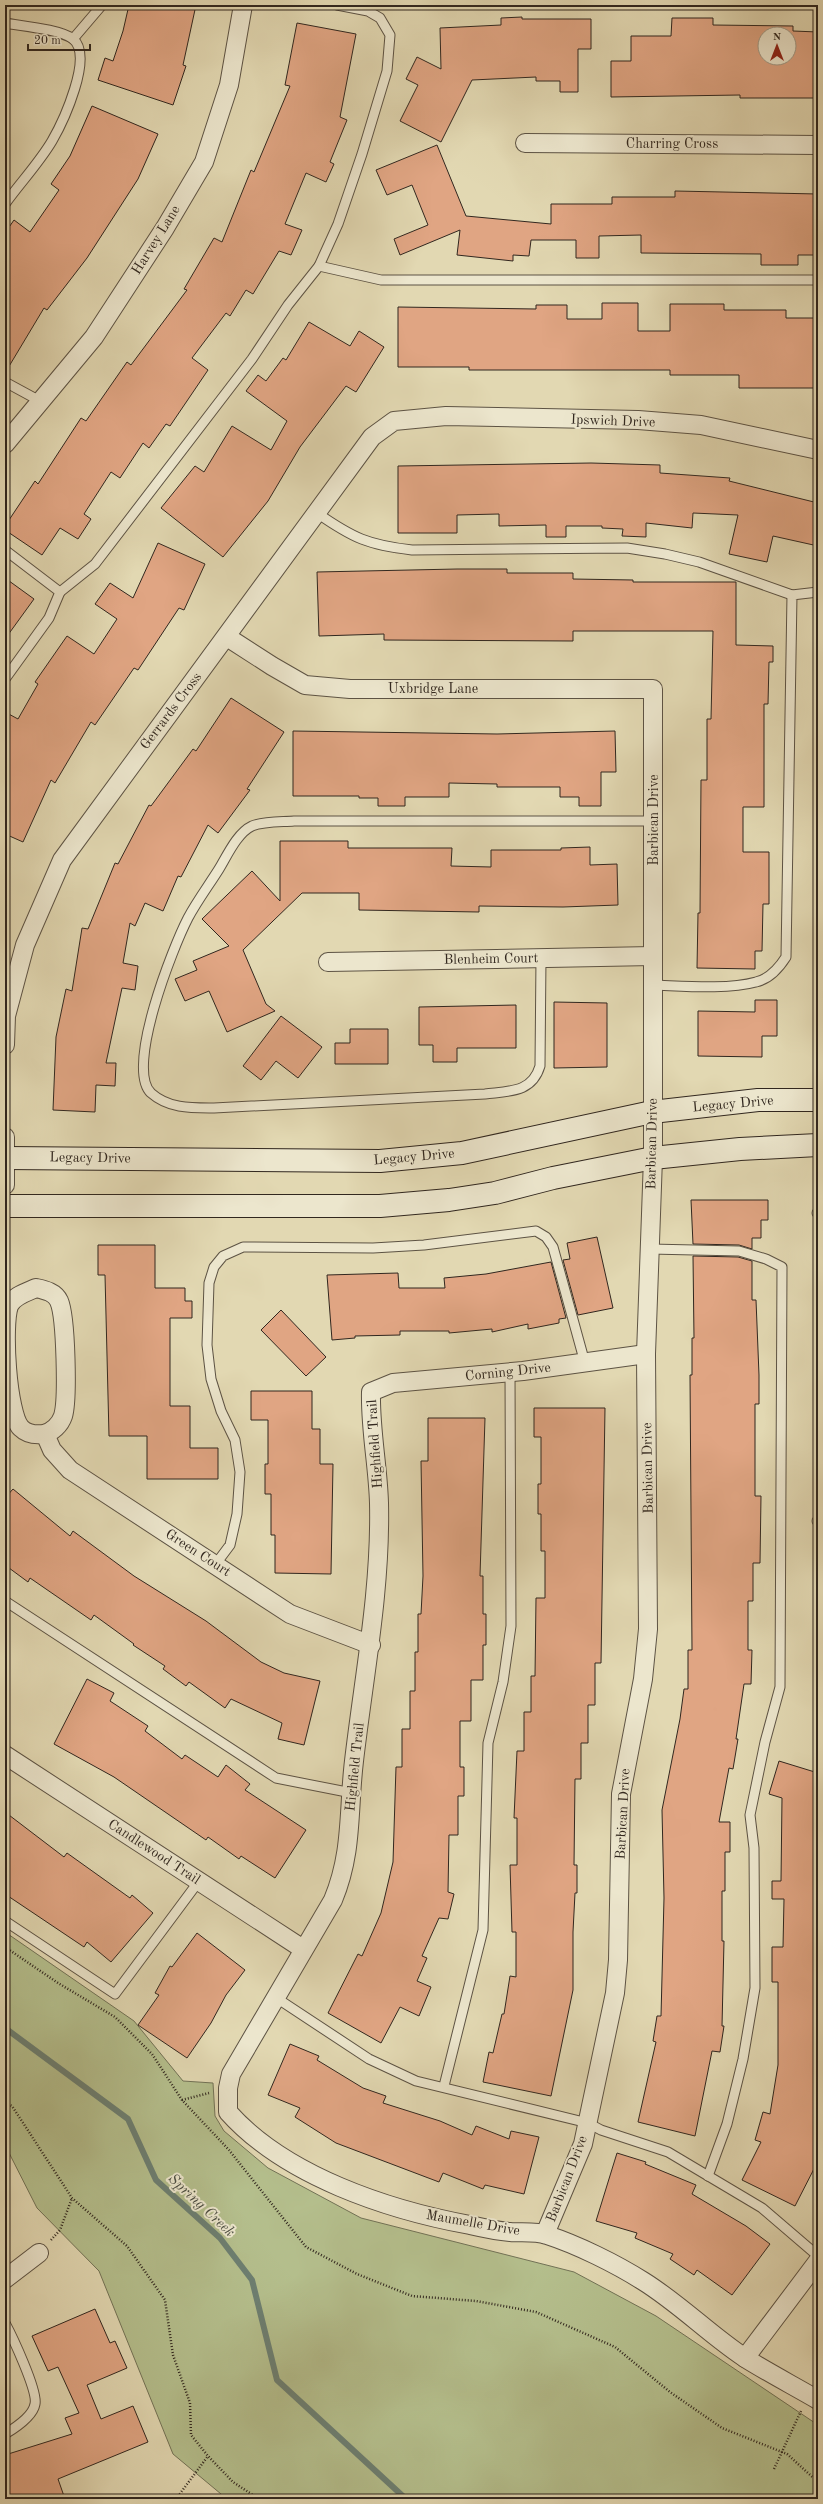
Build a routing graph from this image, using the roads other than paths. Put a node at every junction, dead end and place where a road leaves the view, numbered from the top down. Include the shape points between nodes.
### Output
1 (102, 5) edge
2 (243, 5) edge
3 (338, 5) edge
4 (5, 23) edge
5 (73, 39) junction
6 (525, 143) dead end
7 (818, 145) edge
8 (5, 204) edge
9 (319, 266) junction
10 (818, 280) edge
11 (5, 382) edge
12 (40, 401) junction
13 (405, 420) joint
14 (5, 444) edge
15 (818, 450) edge
16 (317, 513) junction
17 (5, 550) edge
18 (60, 592) junction
19 (818, 592) edge
20 (792, 595) junction
21 (227, 637) junction
22 (5, 679) edge
23 (653, 689) joint
24 (654, 821) junction
25 (653, 956) junction
26 (541, 958) junction
27 (328, 962) dead end
28 (653, 985) junction
29 (5, 1045) edge
30 (818, 1100) edge
31 (652, 1112) junction
32 (818, 1145) edge
33 (5, 1151) edge
34 (653, 1158) junction
35 (5, 1185) edge
36 (5, 1206) edge
37 (650, 1249) junction
38 (7, 1304) edge
39 (646, 1354) junction
40 (585, 1363) junction
41 (510, 1373) junction
42 (371, 1392) joint
43 (45, 1434) junction
44 (215, 1565) junction
45 (5, 1601) edge
46 (370, 1646) junction
47 (5, 1755) edge
48 (352, 1793) junction
49 (199, 1882) junction
50 (5, 1921) edge
51 (303, 1949) junction
52 (275, 1997) junction
53 (444, 2086) junction
54 (228, 2112) joint
55 (588, 2123) junction
56 (708, 2176) junction
57 (545, 2234) junction
58 (40, 2252) road end
59 (818, 2256) edge
60 (818, 2261) edge
61 (5, 2279) edge
62 (5, 2323) edge
63 (745, 2358) junction
64 (813, 2398) edge
65 (5, 2434) edge

1 - 5 lane
2 - 12 street, Harvey Lane via 229,86 204,162 165,228 94,337
3 - 9 lane via 368,11 380,18 390,35 386,71 362,154 338,224
4 - 5 lane via 59,33
5 - 8 lane via 80,49 80,65 71,101 52,142
6 - 7 street, Charring Cross
9 - 10 lane via 381,280
9 - 18 lane via 288,305 252,359 100,558
11 - 12 lane
12 - 14 street, Harvey Lane
13 - 15 street, Ipswich Drive via 446,416 638,420 701,425
13 - 16 street, Gerrards Cross via 394,421 372,437
16 - 20 lane via 346,533 367,543 387,547 412,550 627,548 699,562
16 - 21 street, Gerrards Cross
17 - 18 lane
18 - 22 lane via 49,618
19 - 20 lane
20 - 28 lane via 786,957 778,969 756,982 714,986
21 - 23 street, Uxbridge Lane via 305,685 350,689
21 - 29 street, Gerrards Cross via 62,860 25,946 6,1016
23 - 24 street, Barbican Drive
24 - 25 street, Barbican Drive
24 - 26 lane via 294,821 252,826 231,849 189,917 173,951 161,982 145,1052 142,1070 144,1081 151,1093 179,1108 485,1094 515,1090 528,1085 536,1077 540,1066
25 - 26 street, Blenheim Court
25 - 28 street, Barbican Drive
26 - 27 street, Blenheim Court
28 - 31 street, Barbican Drive
30 - 31 main road, Legacy Drive via 758,1100
31 - 33 main road, Legacy Drive via 462,1154 380,1161
31 - 34 street, Barbican Drive
32 - 34 main road via 740,1149
33 - 35 street
34 - 36 main road via 553,1178 495,1193 380,1206
34 - 37 street, Barbican Drive
37 - 39 street, Barbican Drive
37 - 56 lane via 739,1251 782,1267 780,1687 765,1742 750,1815 754,1848 755,1988 743,2059 727,2124
38 - 43 street via 7,1370 14,1416 21,1428 31,1434
38 - 43 street via 19,1295 36,1288 50,1292 59,1300 64,1352 64,1405 59,1426
39 - 40 street, Corning Drive
39 - 55 street, Barbican Drive via 648,1628 643,1679 621,1794 616,1993
40 - 41 street, Corning Drive
40 - 44 lane via 553,1247 546,1237 536,1231 424,1245 373,1248 243,1247 223,1256 214,1268 209,1283 207,1345 210,1379 235,1440 240,1472 237,1514 230,1545
41 - 42 street, Corning Drive via 393,1383
41 - 53 lane via 511,1626 504,1682 488,1743 483,1930
42 - 46 street, Highfield Trail via 370,1414 379,1503 376,1590
43 - 44 street, Green Court via 52,1450 70,1470
44 - 46 street, Green Court via 290,1614
45 - 48 lane via 276,1778
46 - 48 street, Highfield Trail
47 - 49 street, Candlewood Trail
48 - 51 street, Highfield Trail via 343,1876 333,1900
49 - 50 lane via 115,1994
49 - 51 street, Candlewood Trail
51 - 52 street, Highfield Trail
52 - 53 lane via 369,2059 416,2081
52 - 54 street, Highfield Trail via 231,2074
53 - 55 lane
54 - 57 street, Maumelle Drive via 244,2131 263,2145 321,2178 363,2197 399,2209 469,2225 508,2232
55 - 56 lane via 601,2130 668,2152
55 - 57 street, Barbican Drive via 583,2144
56 - 59 lane via 762,2208
57 - 63 street, Maumelle Drive via 644,2282
58 - 61 street
60 - 63 street
62 - 65 lane via 34,2388 35,2404 27,2416
63 - 64 street, Maumelle Drive

